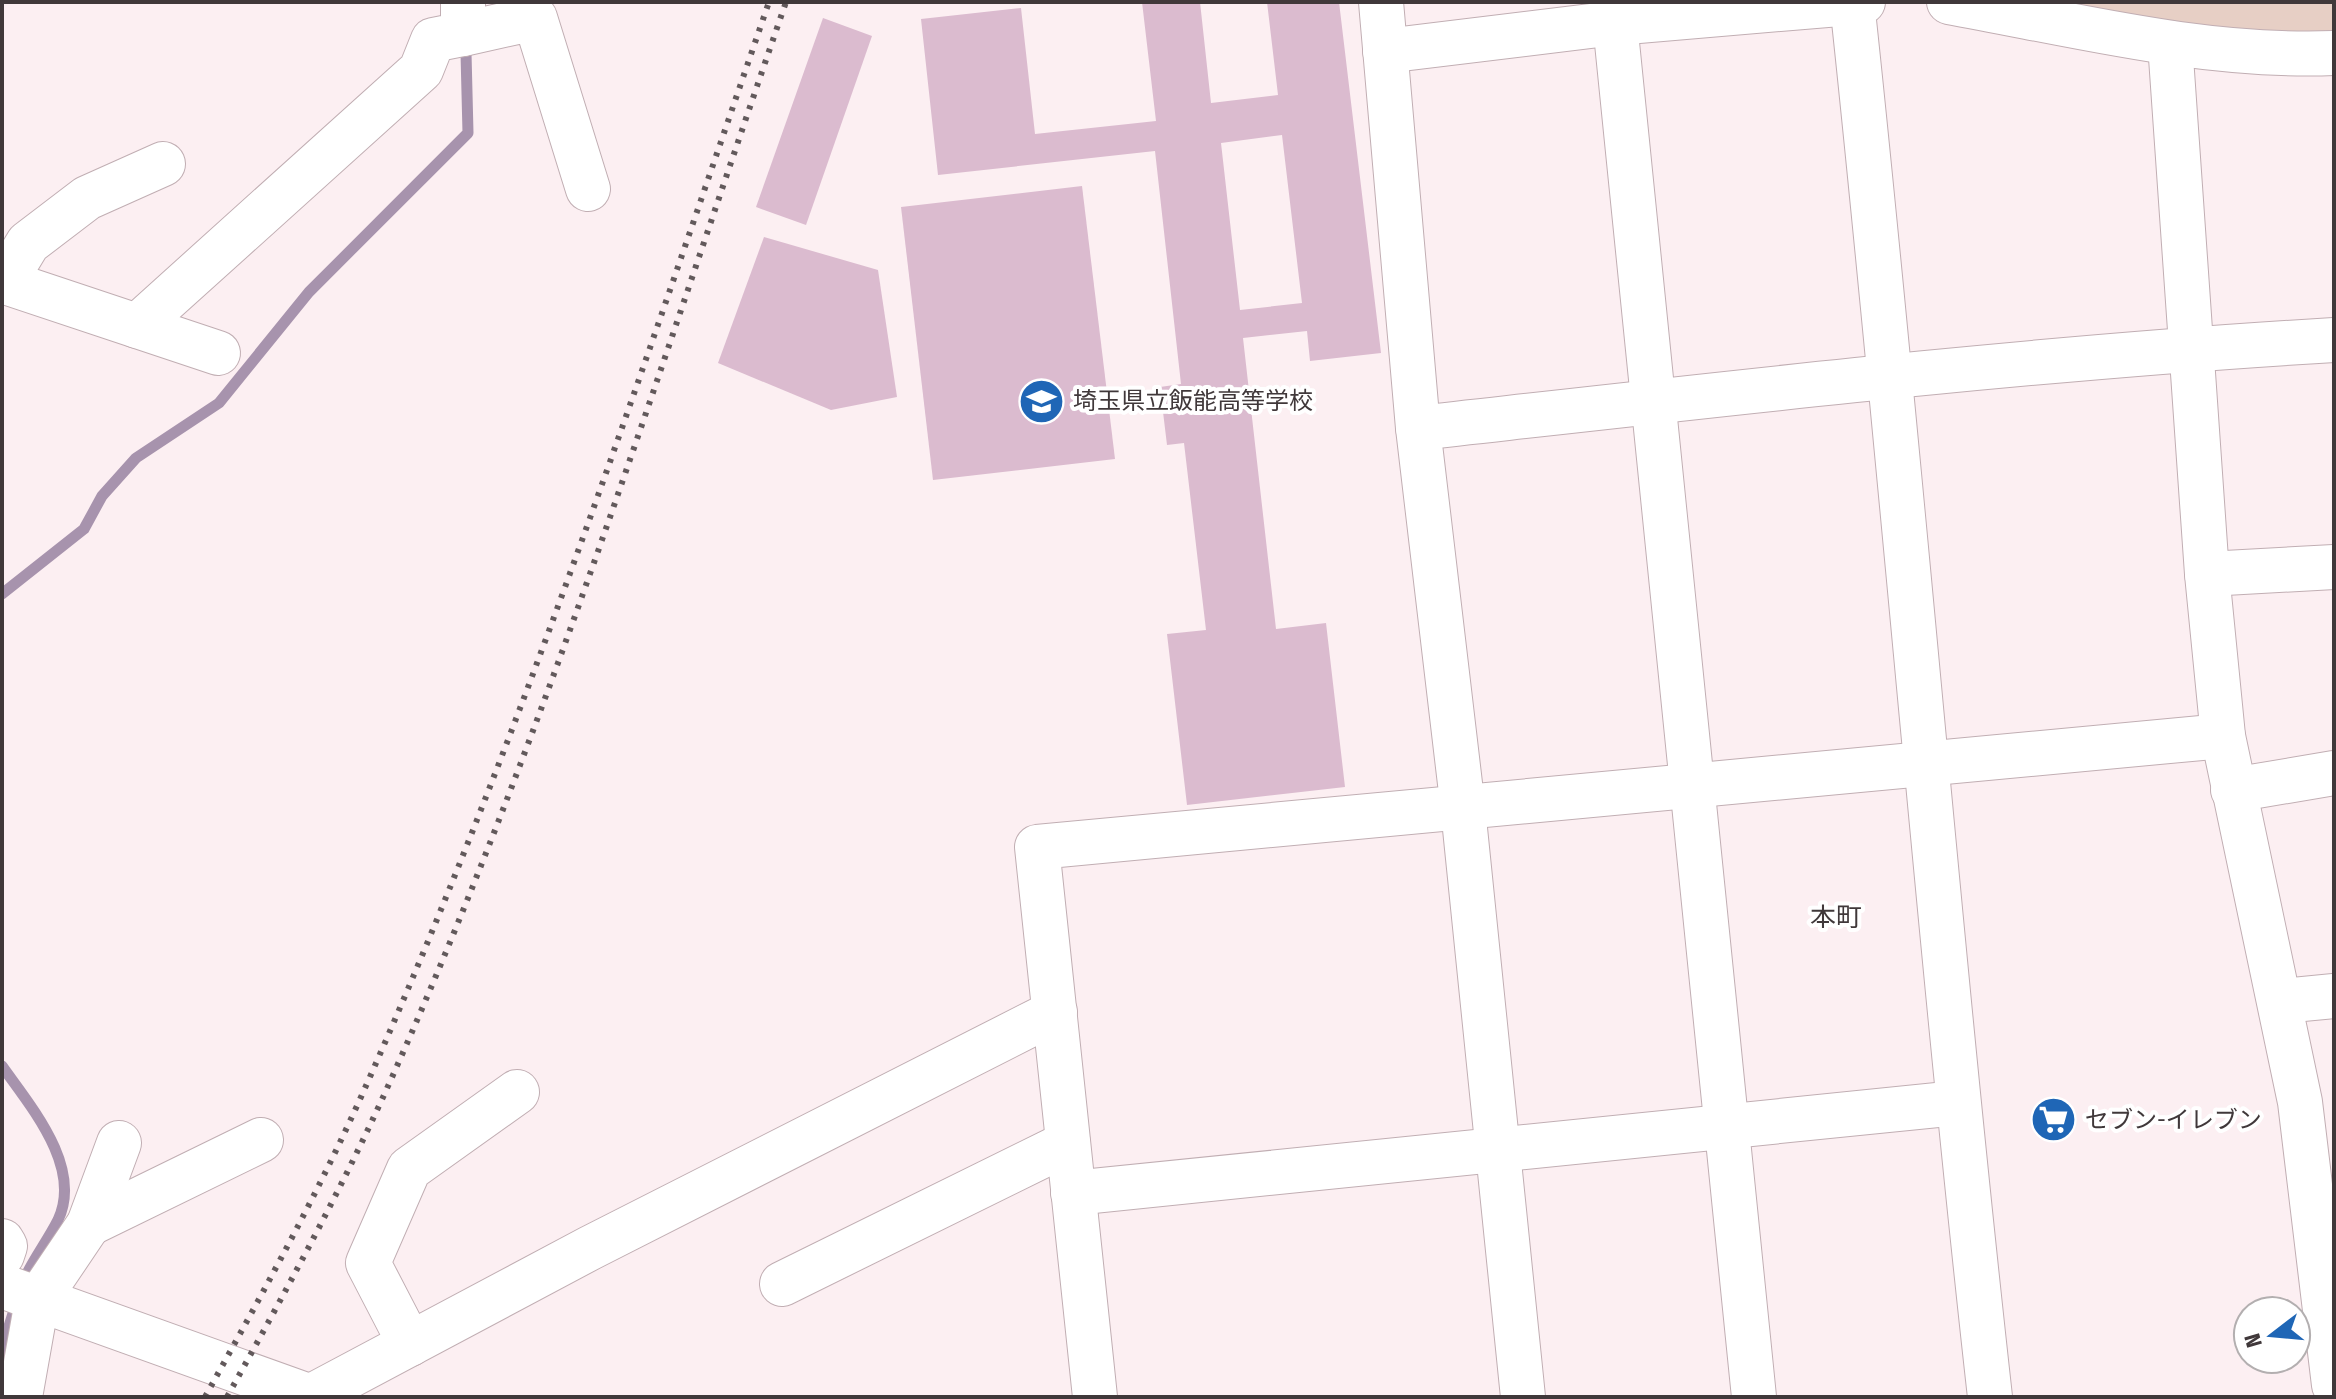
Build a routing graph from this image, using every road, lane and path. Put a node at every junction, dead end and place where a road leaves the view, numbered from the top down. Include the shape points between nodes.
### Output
1 (1381, 2) edge
2 (1856, 2) edge
3 (1949, 2) edge
4 (463, 18) edge
5 (1615, 23) junction
6 (2170, 43) junction
7 (1385, 51) junction
8 (2334, 53) edge
9 (163, 164) dead end
10 (588, 189) dead end
11 (3, 281) edge
12 (137, 326) junction
13 (2334, 340) edge
14 (2193, 349) junction
15 (218, 353) dead end
16 (1891, 376) junction
17 (1653, 402) junction
18 (1418, 428) junction
19 (2334, 567) edge
20 (2207, 574) junction
21 (2223, 736) junction
22 (1924, 765) junction
23 (2334, 773) edge
24 (1692, 788) junction
25 (2233, 790) junction
26 (1463, 809) junction
27 (2334, 996) edge
28 (2282, 1001) junction
29 (1055, 1012) junction
30 (517, 1092) dead end
31 (2317, 1101) edge
32 (1957, 1103) junction
33 (1726, 1127) junction
34 (261, 1140) dead end
35 (119, 1143) dead end
36 (1068, 1143) junction
37 (1495, 1148) junction
38 (1073, 1193) junction
39 (89, 1224) junction
40 (2, 1241) edge
41 (782, 1284) dead end
42 (14, 1285) edge
43 (410, 1344) junction
44 (2334, 1385) edge
45 (20, 1397) edge
46 (311, 1397) edge
47 (1095, 1397) edge
48 (1523, 1397) edge
49 (1754, 1397) edge
50 (1990, 1397) edge

1 - 7 street
2 - 5 street
2 - 16 street
3 - 6 street
4 - 10 street via 535,18
4 - 12 street via 433,40 421,70
5 - 7 street
5 - 17 street
6 - 8 street via 2272,55
6 - 14 street
7 - 18 street
9 - 11 street via 87,198 28,243
11 - 12 street
12 - 15 street
13 - 14 street
14 - 16 street
14 - 20 street
16 - 17 street
16 - 22 street
17 - 18 street
17 - 24 street
18 - 26 street
19 - 20 street
20 - 21 street
21 - 22 street
21 - 25 street
22 - 24 street
22 - 32 street
23 - 25 street
24 - 26 street
24 - 33 street
25 - 28 street
26 - 29 street via 1037,847
26 - 37 street
27 - 28 street
28 - 31 street
29 - 36 street
29 - 43 street
30 - 43 street via 409,1169 368,1263
31 - 44 street
32 - 33 street
32 - 50 street
33 - 37 street
33 - 49 street
34 - 39 street
35 - 39 street
36 - 38 street
36 - 41 street
37 - 38 street
37 - 48 street
38 - 47 street
39 - 42 street
40 - 42 street
42 - 45 street
42 - 46 street
43 - 46 street

